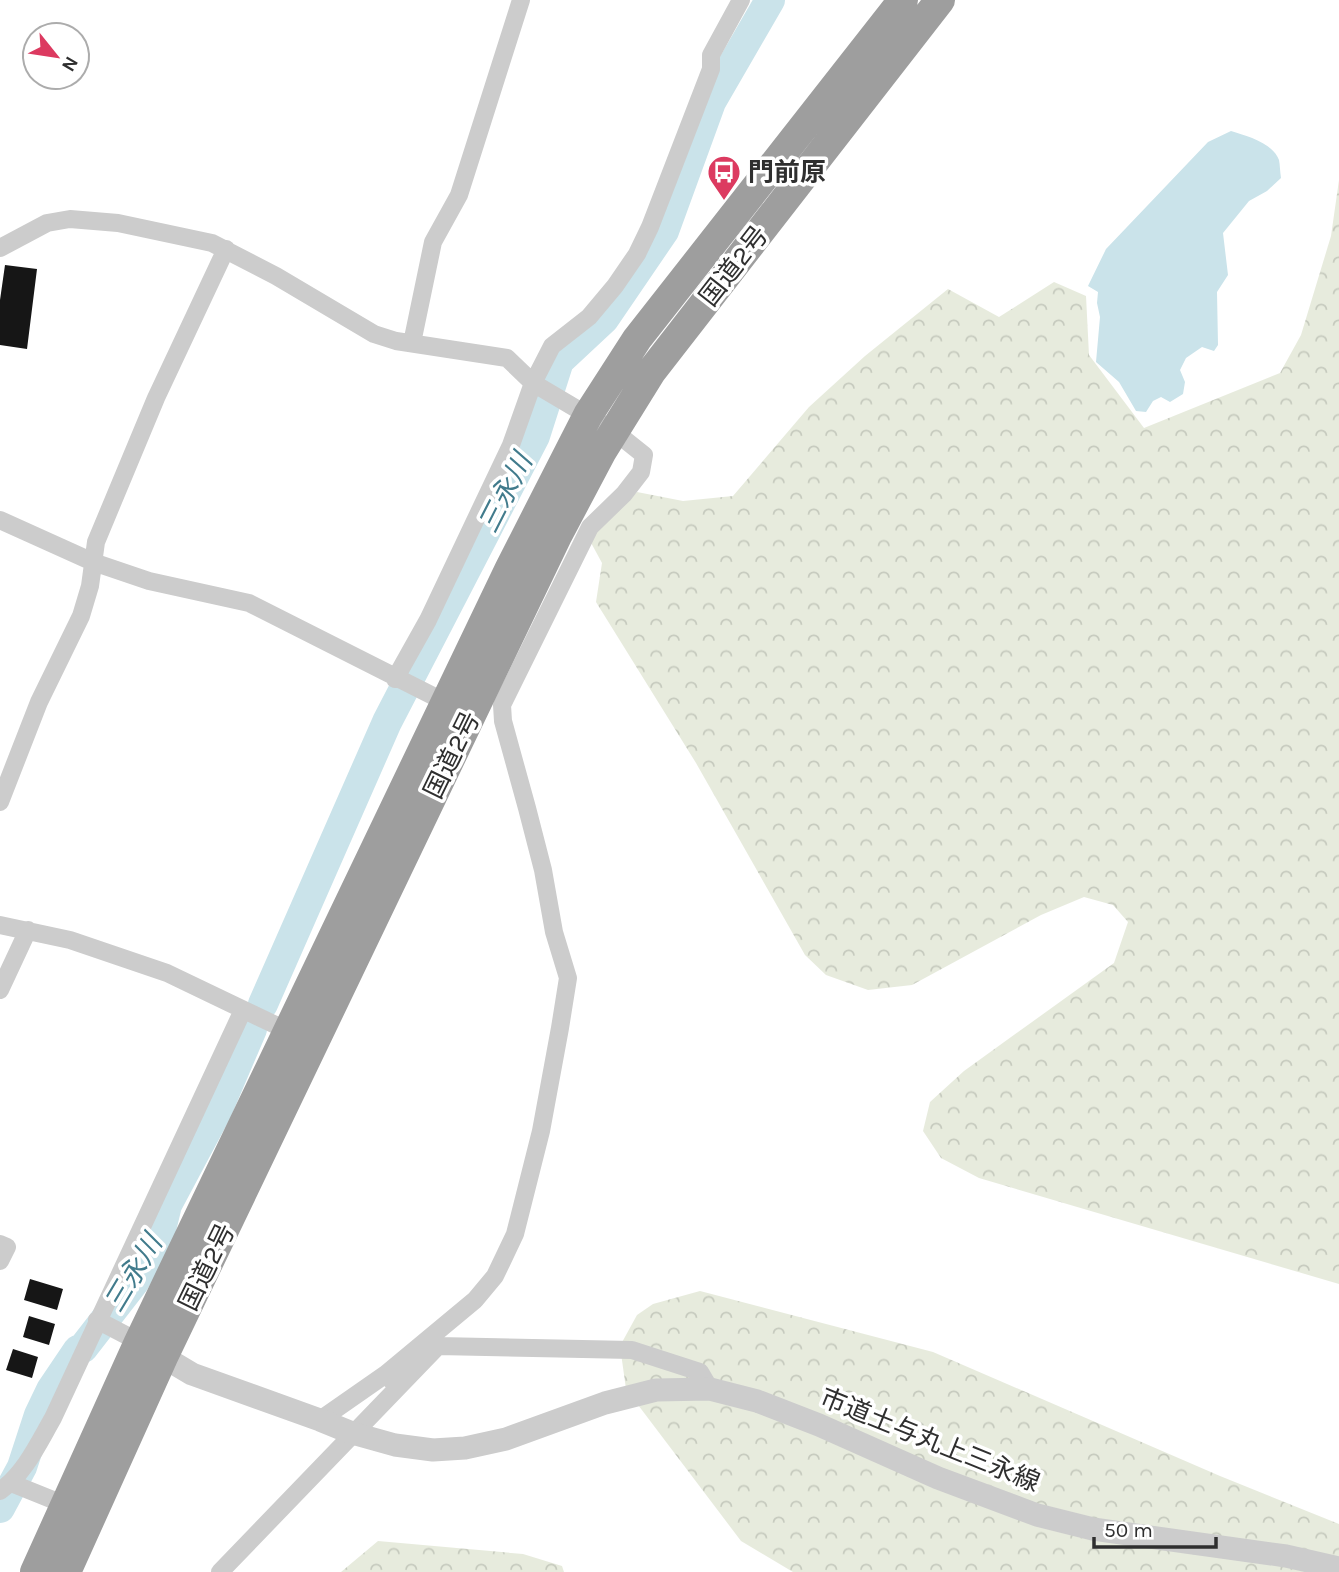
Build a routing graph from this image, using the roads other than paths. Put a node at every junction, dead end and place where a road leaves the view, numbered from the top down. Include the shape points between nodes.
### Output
1 (521, 0) edge
2 (741, 0) edge
3 (904, 0) edge
4 (940, 0) edge
5 (0, 248) edge
6 (226, 248) junction
7 (412, 343) junction
8 (536, 385) junction
9 (579, 410) junction
10 (614, 431) junction
11 (0, 520) edge
12 (93, 562) junction
13 (399, 681) junction
14 (436, 698) junction
15 (0, 802) edge
16 (0, 925) edge
17 (28, 930) junction
18 (0, 990) edge
19 (243, 1010) junction
20 (288, 1031) junction
21 (0, 1244) edge
22 (0, 1261) edge
23 (97, 1320) junction
24 (151, 1349) junction
25 (392, 1380) junction
26 (710, 1389) junction
27 (320, 1419) junction
28 (352, 1433) junction
29 (6, 1487) edge
30 (79, 1511) junction
31 (1339, 1568) edge
32 (35, 1572) edge
33 (66, 1572) edge
34 (220, 1572) edge

1 - 7 street via 458,195 433,242
2 - 8 street via 711,55 711,69 637,254 589,317 552,346
3 - 9 highway, 国道2号
4 - 10 highway, 国道2号 via 651,372
5 - 6 street via 47,223 70,219 118,223
6 - 7 street via 374,334
6 - 12 street via 151,410 96,542
7 - 8 street via 506,358
8 - 9 street
8 - 13 street
9 - 10 street
9 - 14 highway, 国道2号 via 510,568
10 - 24 highway, 国道2号 via 557,536
10 - 25 street via 644,456 642,472 590,527 502,705 568,978 541,1131 515,1234 495,1276
11 - 12 street
12 - 13 street via 149,581 249,603
12 - 15 street via 81,617 39,702
13 - 14 street
14 - 20 highway, 国道2号
16 - 17 street
17 - 18 street
17 - 19 street via 167,973
19 - 20 street
19 - 23 street
20 - 24 highway, 国道2号
21 - 22 street via 7,1247
23 - 24 street
23 - 29 street via 53,1418
24 - 27 street, 市道土与丸上三永線 via 192,1374
24 - 30 highway, 国道2号
25 - 26 street via 438,1346 632,1350 700,1372
25 - 27 street
25 - 28 street
26 - 28 street, 市道土与丸上三永線 via 656,1390 465,1448 395,1445
26 - 31 street, 市道土与丸上三永線 via 757,1401 1037,1515 1093,1529 1286,1556
27 - 28 street, 市道土与丸上三永線
28 - 34 street
29 - 30 street
30 - 32 highway, 国道2号
30 - 33 highway, 国道2号

